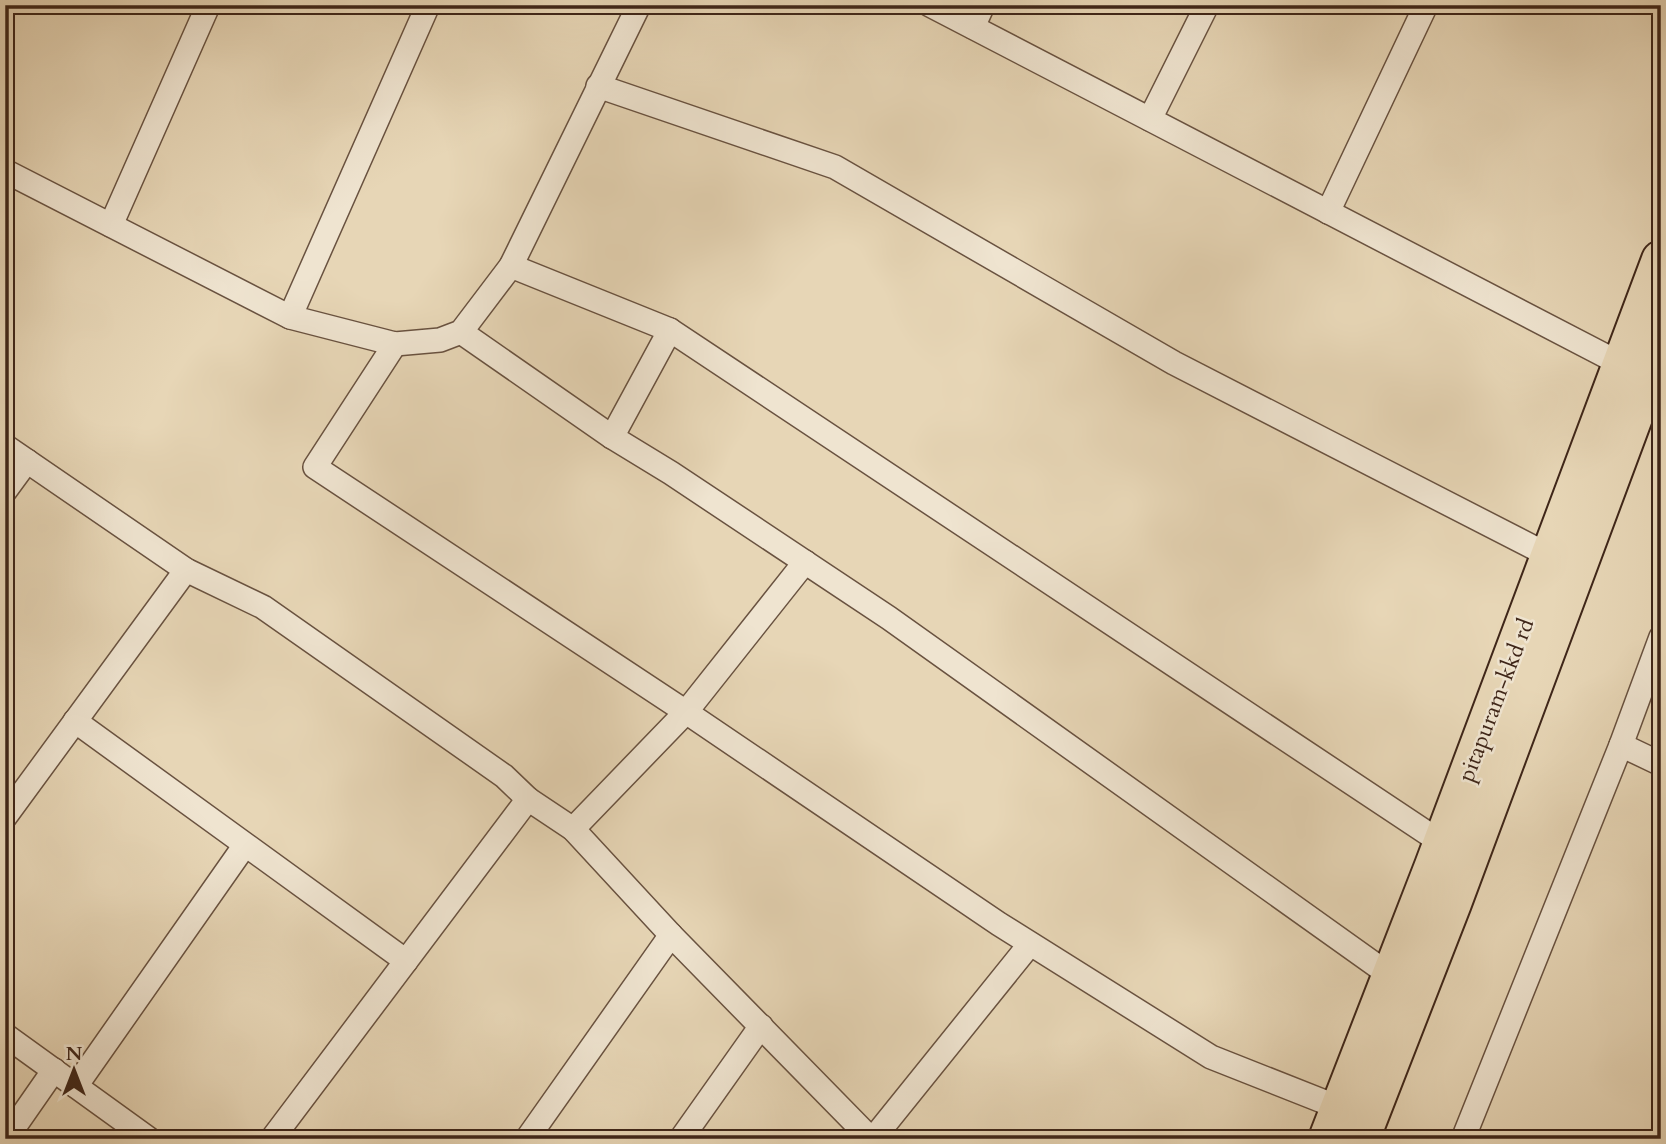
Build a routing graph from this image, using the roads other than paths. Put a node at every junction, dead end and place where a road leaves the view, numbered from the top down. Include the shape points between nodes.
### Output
1 (428, 5) edge
2 (639, 5) edge
3 (930, 5) edge
4 (983, 5) edge
5 (1207, 5) edge
6 (1426, 5) edge
7 (207, 8) dead end
8 (972, 27) junction
9 (598, 86) junction
10 (1150, 119) junction
11 (5, 171) edge
12 (1328, 212) junction
13 (111, 225) junction
14 (1661, 260) edge
15 (511, 266) junction
16 (290, 317) junction
17 (670, 330) junction
18 (461, 332) junction
19 (1661, 342) edge
20 (396, 344) junction
21 (1621, 365) junction
22 (612, 438) junction
23 (5, 446) edge
24 (27, 461) junction
25 (5, 491) edge
26 (1550, 556) junction
27 (805, 562) junction
28 (186, 570) junction
29 (1661, 637) edge
30 (686, 712) junction
31 (75, 721) junction
32 (1621, 745) junction
33 (1661, 764) edge
34 (528, 799) junction
35 (5, 817) edge
36 (573, 829) junction
37 (1442, 843) junction
38 (245, 845) junction
39 (671, 934) junction
40 (1030, 944) junction
41 (406, 961) junction
42 (1391, 976) junction
43 (761, 1026) junction
44 (5, 1035) edge
45 (54, 1070) junction
46 (76, 1086) junction
47 (1342, 1129) edge
48 (869, 1138) edge
49 (6, 1139) edge
50 (149, 1139) edge
51 (272, 1139) edge
52 (527, 1139) edge
53 (681, 1139) edge
54 (1463, 1139) edge

1 - 16 street
2 - 9 street
3 - 8 street
4 - 8 street
5 - 10 street
6 - 12 street
7 - 13 street
8 - 10 street
9 - 15 street
9 - 26 street via 835,167 1174,363
10 - 12 street
11 - 13 street
12 - 21 street
13 - 16 street
14 - 21 highway, pitapuram-kkd rd
15 - 17 street
15 - 18 street
16 - 20 street
17 - 22 street
17 - 37 street
18 - 20 street via 440,340
18 - 22 street
19 - 47 highway via 1466,865
20 - 30 street via 315,467
21 - 26 highway, pitapuram-kkd rd
22 - 27 street
23 - 24 street
24 - 25 street
24 - 28 street
26 - 37 highway, pitapuram-kkd rd
27 - 30 street
27 - 42 street
28 - 31 street
28 - 34 street via 263,607 504,776
29 - 32 street
30 - 36 street
30 - 40 street
31 - 35 street
31 - 38 street
32 - 33 street
32 - 54 street
34 - 36 street
34 - 41 street
36 - 39 street
37 - 42 highway, pitapuram-kkd rd
38 - 41 street
38 - 46 street
39 - 43 street
39 - 52 street
40 - 47 street via 1211,1057
40 - 48 street
41 - 51 street
42 - 47 highway, pitapuram-kkd rd
43 - 48 street
43 - 53 street
44 - 45 street
45 - 46 street
45 - 49 street
46 - 50 street

